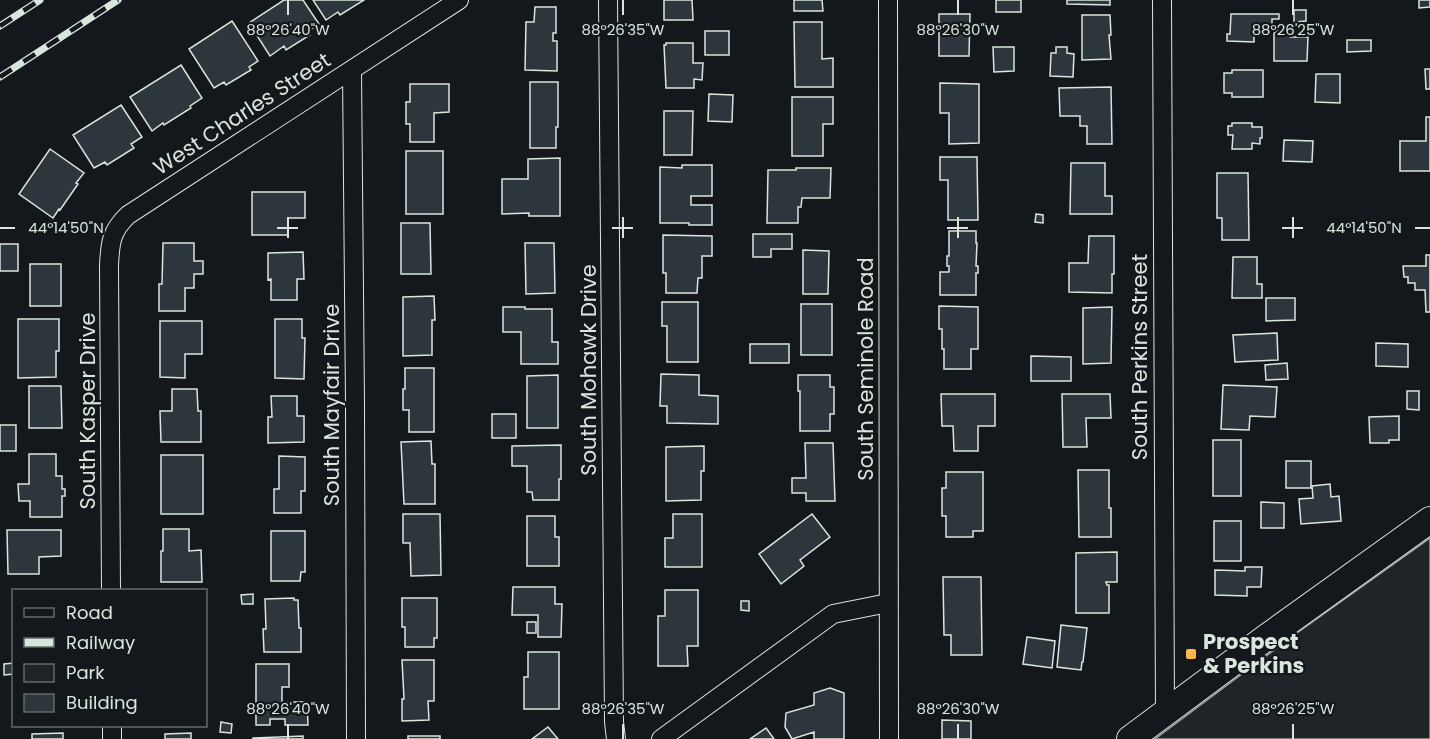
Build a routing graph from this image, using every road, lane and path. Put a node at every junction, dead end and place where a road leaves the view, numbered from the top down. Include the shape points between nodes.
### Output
1 (459, 0) edge
2 (608, 0) edge
3 (888, 0) edge
4 (1162, 0) edge
5 (352, 70) junction
6 (114, 232) joint
7 (1430, 520) edge
8 (111, 589) edge
9 (888, 603) junction
10 (1165, 713) junction
11 (356, 739) edge
12 (616, 739) edge
13 (661, 739) edge
14 (889, 739) edge
15 (1130, 739) edge

1 - 5 street, West Charles Street
2 - 12 street, South Mohawk Drive
3 - 9 street, South Seminole Road
4 - 10 street, South Perkins Street
5 - 6 street, West Charles Street via 128,215
5 - 11 street, South Mayfair Drive
6 - 8 street, South Kasper Drive via 110,248
7 - 10 main road
9 - 13 street via 833,614
9 - 14 street, South Seminole Road
10 - 15 main road

